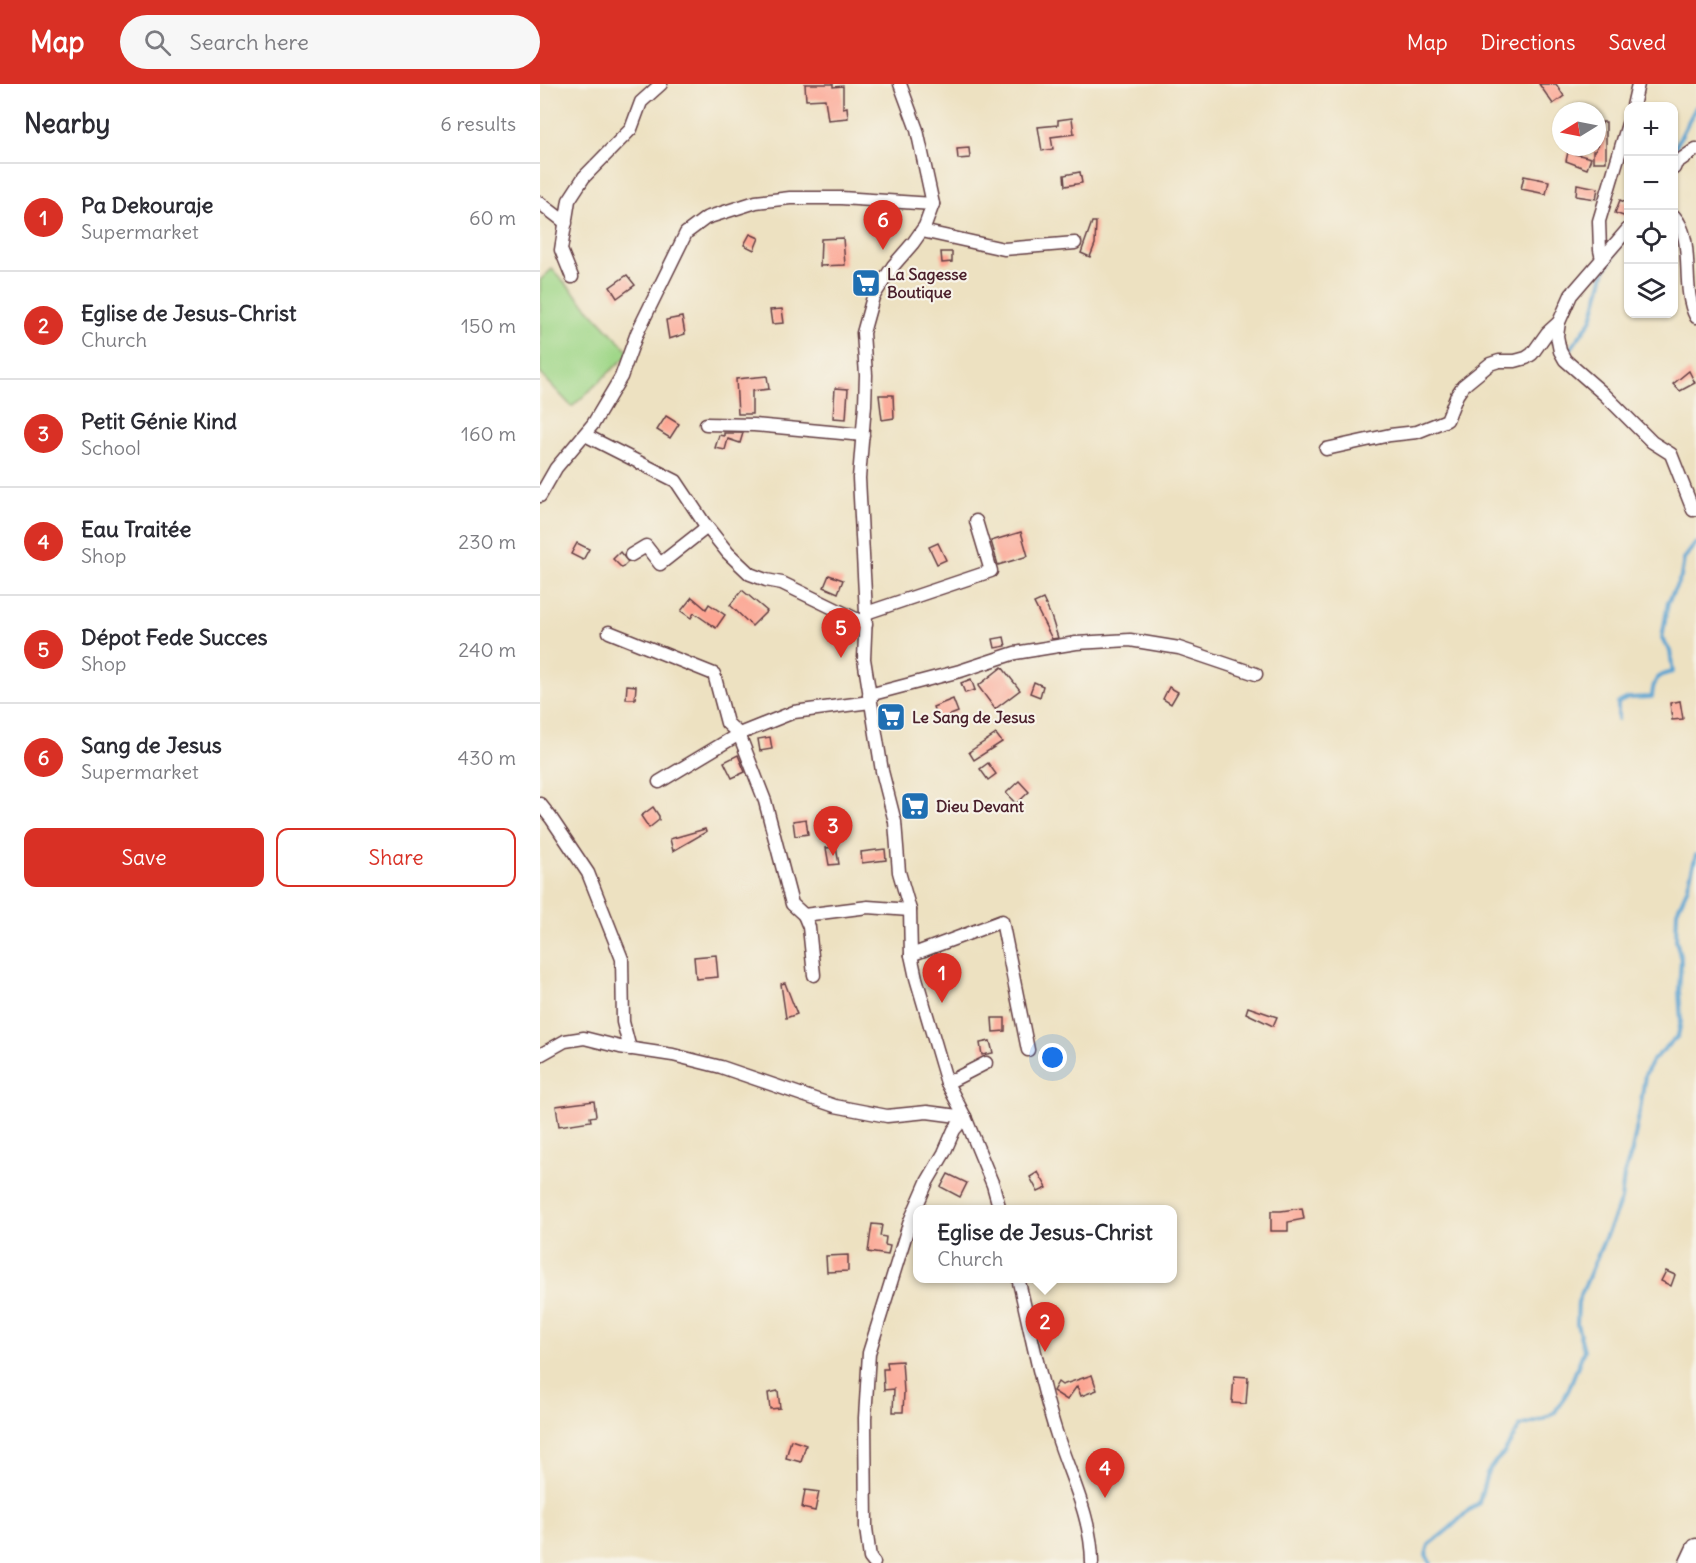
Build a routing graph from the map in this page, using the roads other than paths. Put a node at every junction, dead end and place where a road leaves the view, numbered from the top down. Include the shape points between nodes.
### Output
1 (661, 84) edge
2 (900, 84) edge
3 (1638, 84) edge
4 (1634, 102) edge
5 (1624, 140) edge
6 (1696, 150) edge
7 (1678, 162) edge
8 (540, 203) edge
9 (933, 204) junction
10 (1678, 220) edge
11 (567, 223) junction
12 (922, 231) junction
13 (1624, 235) edge
14 (1075, 243) dead end
15 (1602, 260) junction
16 (572, 277) dead end
17 (1696, 317) edge
18 (1559, 322) junction
19 (706, 424) dead end
20 (585, 435) junction
21 (863, 435) junction
22 (1326, 449) dead end
23 (540, 496) edge
24 (1692, 510) dead end
25 (976, 521) dead end
26 (707, 527) junction
27 (631, 555) dead end
28 (866, 619) junction
29 (609, 632) dead end
30 (1256, 674) dead end
31 (870, 699) junction
32 (739, 734) junction
33 (659, 782) dead end
34 (540, 804) edge
35 (910, 910) junction
36 (804, 915) junction
37 (911, 955) junction
38 (814, 975) dead end
39 (630, 1049) junction
40 (1028, 1050) dead end
41 (540, 1055) edge
42 (986, 1063) dead end
43 (947, 1083) junction
44 (965, 1117) junction
45 (917, 1205) edge
46 (999, 1205) edge
47 (913, 1214) edge
48 (1019, 1283) edge
49 (1696, 1548) edge
50 (874, 1563) edge
51 (1092, 1563) edge
52 (1689, 1563) edge

1 - 11 street via 641,102 631,129 584,177 569,200
2 - 9 street via 917,130
3 - 4 street
5 - 15 street via 1599,221
6 - 7 street
8 - 11 street
9 - 12 street
9 - 20 street via 790,198 756,202 706,218 686,233 637,333 621,377
10 - 17 street via 1687,238 1690,305
11 - 16 street via 561,250
12 - 14 street via 1004,249
12 - 21 street via 873,297 863,333
13 - 15 street
15 - 18 street via 1571,295
18 - 22 street via 1532,354 1490,364 1463,386 1447,420 1417,432
18 - 24 street via 1557,336 1565,360 1652,442 1671,454
19 - 21 street
20 - 23 street via 556,468
20 - 26 street via 676,481
21 - 28 street via 859,478
25 - 28 street via 991,571
26 - 27 street via 660,564 646,546
26 - 28 street via 750,574 782,583
28 - 31 street via 864,659
29 - 32 street via 714,674 727,723
30 - 31 street via 1179,648 1130,640 1076,643 1015,653
31 - 32 street via 794,712
31 - 35 street via 895,822 899,872
32 - 33 street
32 - 36 street via 765,801 792,904
34 - 39 street via 588,873 622,959 623,1022
35 - 36 street via 868,907
35 - 37 street
36 - 38 street
37 - 40 street via 1002,921
37 - 43 street
39 - 41 street via 584,1038 565,1041
39 - 44 street via 721,1067 835,1106 887,1116 927,1112
42 - 43 street
43 - 44 street
44 - 45 street via 954,1130
44 - 46 street
47 - 50 street via 869,1353 866,1528
48 - 51 street via 1057,1435 1086,1520
49 - 52 street

